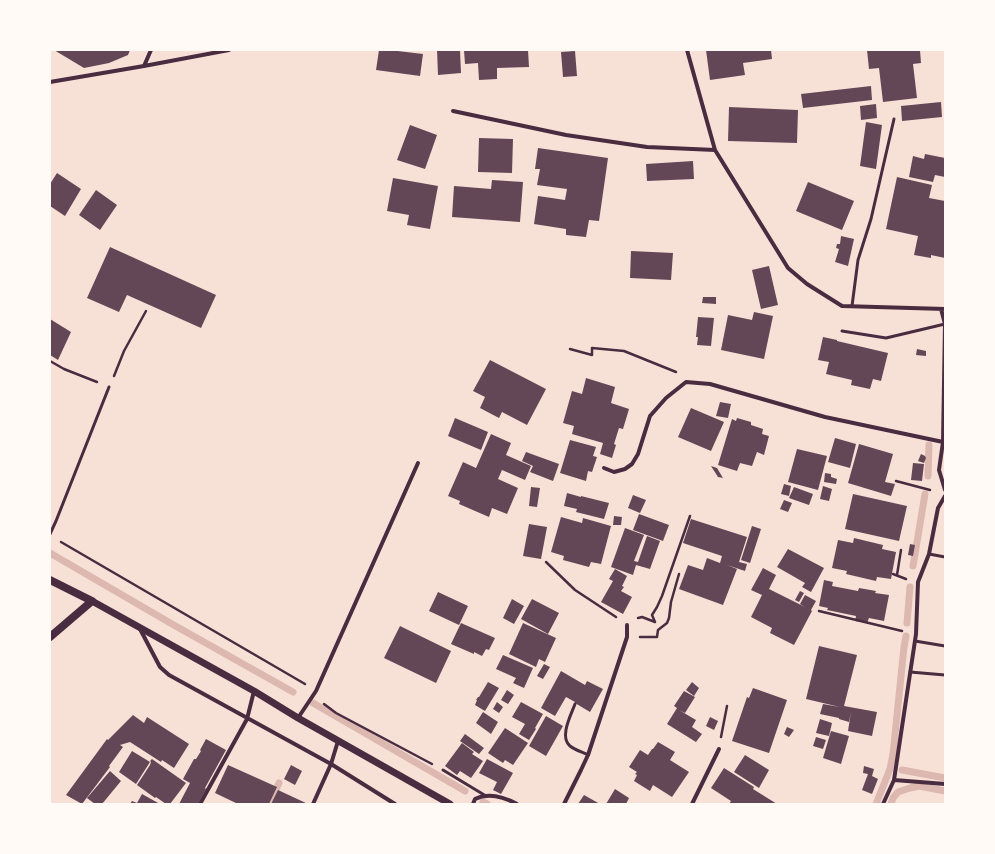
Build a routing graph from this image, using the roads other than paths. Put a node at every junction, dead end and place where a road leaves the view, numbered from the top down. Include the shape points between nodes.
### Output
1 (151, 50) edge
2 (229, 50) edge
3 (687, 50) edge
4 (144, 66) junction
5 (50, 82) edge
6 (452, 111) dead end
7 (894, 119) dead end
8 (715, 150) junction
9 (852, 306) junction
10 (943, 309) edge
11 (945, 324) edge
12 (842, 332) dead end
13 (109, 387) road end
14 (943, 442) junction
15 (418, 463) dead end
16 (604, 468) dead end
17 (945, 490) edge
18 (945, 496) edge
19 (50, 534) edge
20 (928, 554) junction
21 (945, 557) edge
22 (50, 580) edge
23 (92, 601) junction
24 (627, 625) road end
25 (140, 628) junction
26 (50, 637) edge
27 (915, 641) junction
28 (945, 646) edge
29 (910, 672) junction
30 (945, 675) edge
31 (254, 691) junction
32 (575, 704) dead end
33 (298, 718) junction
34 (247, 719) junction
35 (338, 741) junction
36 (719, 749) road end
37 (588, 755) junction
38 (331, 764) junction
39 (443, 770) road end
40 (894, 780) junction
41 (945, 784) edge
42 (486, 796) junction
43 (200, 804) edge
44 (313, 804) edge
45 (395, 804) edge
46 (450, 804) edge
47 (473, 804) edge
48 (517, 804) edge
49 (564, 804) edge
50 (692, 804) edge
51 (883, 804) edge

1 - 4 street
2 - 4 street
3 - 8 street
4 - 5 street
6 - 8 street via 566,135 647,148
7 - 9 lane via 872,219 858,260
8 - 9 street via 788,268 831,300 842,306
9 - 10 street
10 - 11 street
11 - 12 lane via 886,338
11 - 14 street
13 - 19 lane
14 - 16 street via 825,417 710,384 686,382 666,398 650,416 638,454 632,464 614,472
14 - 17 street via 939,470
15 - 33 street via 316,691
18 - 20 street via 938,508
20 - 21 lane
20 - 27 street via 918,582
22 - 23 main road
23 - 25 street
23 - 26 main road
24 - 37 street via 627,636
25 - 31 street
25 - 34 street via 160,667 169,675
27 - 28 lane
27 - 29 street
29 - 30 lane
29 - 40 street
31 - 33 street
31 - 34 street
32 - 37 lane via 566,728 566,742 570,747
33 - 35 street
34 - 38 street
34 - 43 street
35 - 38 street
35 - 46 street
36 - 50 street
37 - 49 street
38 - 44 street
38 - 45 street
39 - 42 lane
40 - 41 street
40 - 51 street
42 - 47 street via 475,799
42 - 48 street via 502,797

